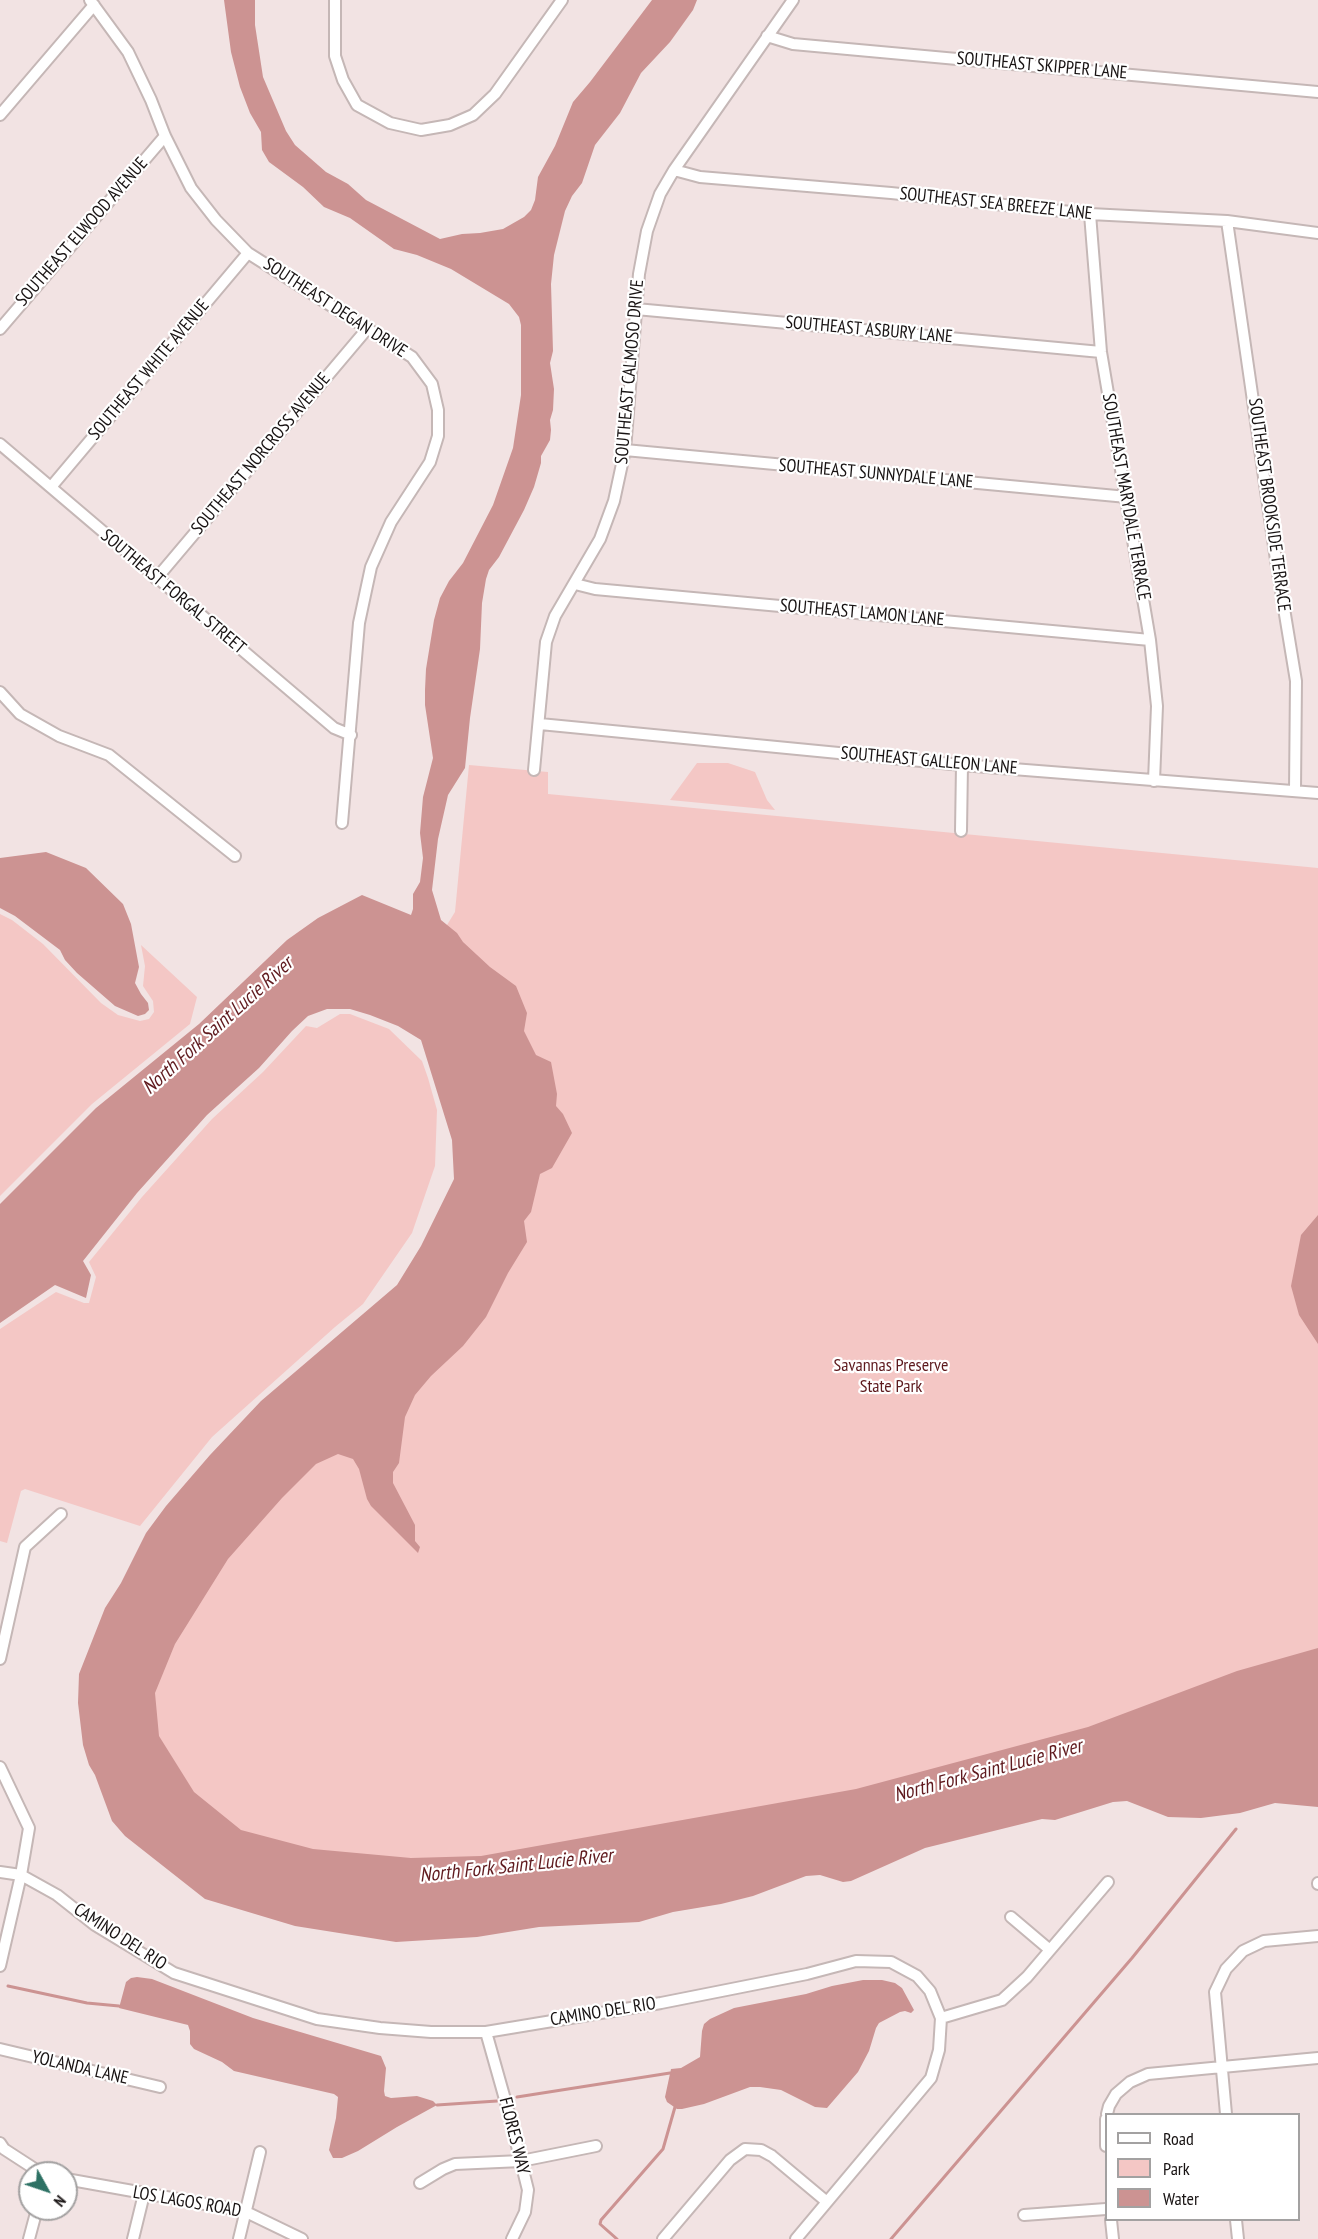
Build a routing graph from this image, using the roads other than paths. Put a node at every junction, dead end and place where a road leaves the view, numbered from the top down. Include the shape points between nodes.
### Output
1 (335, 0) edge
2 (562, 0) edge
3 (793, 0) edge
4 (92, 3) edge
5 (767, 36) junction
6 (1318, 92) edge
7 (0, 115) edge
8 (165, 136) junction
9 (674, 170) junction
10 (1090, 214) junction
11 (1227, 221) junction
12 (1318, 233) edge
13 (248, 253) junction
14 (636, 309) junction
15 (0, 328) edge
16 (367, 329) junction
17 (1101, 352) junction
18 (0, 444) edge
19 (625, 450) junction
20 (51, 487) junction
21 (1127, 497) junction
22 (156, 579) junction
23 (575, 584) junction
24 (1150, 640) junction
25 (0, 692) edge
26 (540, 724) junction
27 (351, 735) junction
28 (962, 765) junction
29 (534, 770) dead end
30 (1154, 781) junction
31 (1295, 790) junction
32 (1318, 793) edge
33 (342, 823) dead end
34 (961, 831) dead end
35 (235, 856) dead end
36 (61, 1514) dead end
37 (0, 1659) edge
38 (0, 1767) edge
39 (0, 1872) edge
40 (21, 1875) junction
41 (1108, 1882) dead end
42 (1011, 1917) dead end
43 (1318, 1936) edge
44 (1050, 1950) junction
45 (0, 1966) edge
46 (941, 2018) junction
47 (486, 2032) junction
48 (0, 2049) edge
49 (1318, 2058) edge
50 (1221, 2067) junction
51 (160, 2087) dead end
52 (1107, 2113) edge
53 (1226, 2113) edge
54 (0, 2143) edge
55 (596, 2146) dead end
56 (260, 2152) dead end
57 (22, 2161) edge
58 (521, 2161) junction
59 (78, 2182) edge
60 (420, 2183) dead end
61 (144, 2194) junction
62 (827, 2202) junction
63 (1105, 2209) edge
64 (244, 2211) junction
65 (1024, 2215) dead end
66 (34, 2221) edge
67 (1111, 2221) edge
68 (1236, 2221) edge
69 (29, 2239) edge
70 (133, 2239) edge
71 (239, 2239) edge
72 (302, 2239) edge
73 (512, 2239) edge
74 (663, 2239) edge
75 (796, 2239) edge
76 (1113, 2239) edge
77 (1238, 2239) edge

1 - 2 street via 335,56 357,105 390,123 421,130 450,125 473,115 495,94
3 - 5 street, SOUTHEAST CALMOSO DRIVE
4 - 7 street
4 - 8 street, SOUTHEAST DEGAN DRIVE via 128,52
5 - 6 street, SOUTHEAST SKIPPER LANE via 793,44
5 - 9 street, SOUTHEAST CALMOSO DRIVE
8 - 13 street, SOUTHEAST DEGAN DRIVE via 191,188
8 - 15 street, SOUTHEAST ELWOOD AVENUE
9 - 10 street, SOUTHEAST SEA BREEZE LANE via 700,177
9 - 14 street, SOUTHEAST CALMOSO DRIVE via 660,194 647,231
10 - 11 street, SOUTHEAST SEA BREEZE LANE
10 - 17 street, SOUTHEAST MARYDALE TERRACE
11 - 12 street, SOUTHEAST SEA BREEZE LANE
11 - 31 street, SOUTHEAST BROOKSIDE TERRACE via 1296,681
13 - 16 street, SOUTHEAST DEGAN DRIVE
13 - 20 street, SOUTHEAST WHITE AVENUE
14 - 17 street, SOUTHEAST ASBURY LANE
14 - 19 street, SOUTHEAST CALMOSO DRIVE
16 - 22 street, SOUTHEAST NORCROSS AVENUE
16 - 27 street, SOUTHEAST DEGAN DRIVE via 411,357 432,384 438,436 430,462 392,522 371,567 359,623
17 - 21 street, SOUTHEAST MARYDALE TERRACE
18 - 20 street, SOUTHEAST FORGAL STREET
19 - 21 street, SOUTHEAST SUNNYDALE LANE
19 - 23 street, SOUTHEAST CALMOSO DRIVE via 614,501 600,539
20 - 22 street, SOUTHEAST FORGAL STREET
21 - 24 street, SOUTHEAST MARYDALE TERRACE
22 - 27 street, SOUTHEAST FORGAL STREET via 334,728
23 - 24 street, SOUTHEAST LAMON LANE via 595,589
23 - 26 street, SOUTHEAST CALMOSO DRIVE via 555,616 546,642
24 - 30 street, SOUTHEAST MARYDALE TERRACE via 1157,706
25 - 35 street via 20,714 59,736 109,755
26 - 28 street, SOUTHEAST GALLEON LANE
26 - 29 street, SOUTHEAST CALMOSO DRIVE
27 - 33 street, SOUTHEAST DEGAN DRIVE
28 - 30 street, SOUTHEAST GALLEON LANE
28 - 34 street
30 - 31 street, SOUTHEAST GALLEON LANE
31 - 32 street, SOUTHEAST GALLEON LANE
36 - 37 street via 25,1547
38 - 40 street via 29,1828
39 - 40 street, CAMINO DEL RIO
40 - 45 street
40 - 47 street, CAMINO DEL RIO via 174,1973 317,2019 380,2028
41 - 44 street
42 - 44 street
43 - 50 street via 1264,1941 1243,1951 1226,1970 1215,1992
44 - 46 street via 1002,2000
46 - 47 street, CAMINO DEL RIO via 930,1991 917,1976 891,1962 856,1961 672,2001
46 - 62 street, CAMINO DEL RIO via 932,2078
47 - 58 street, FLORES WAY
48 - 51 street, YOLANDA LANE
49 - 50 street
50 - 52 street via 1148,2074 1116,2094
50 - 53 street
54 - 57 street
55 - 58 street
56 - 64 street
58 - 60 street via 455,2164
58 - 73 street, FLORES WAY via 528,2197 523,2219
59 - 61 street, LOS LAGOS ROAD
61 - 64 street, LOS LAGOS ROAD
61 - 70 street
62 - 74 street via 772,2156 761,2150 745,2149 730,2160
62 - 75 street, CAMINO DEL RIO
63 - 65 street
64 - 71 street
64 - 72 street, LOS LAGOS ROAD
66 - 69 street
67 - 76 street
68 - 77 street

